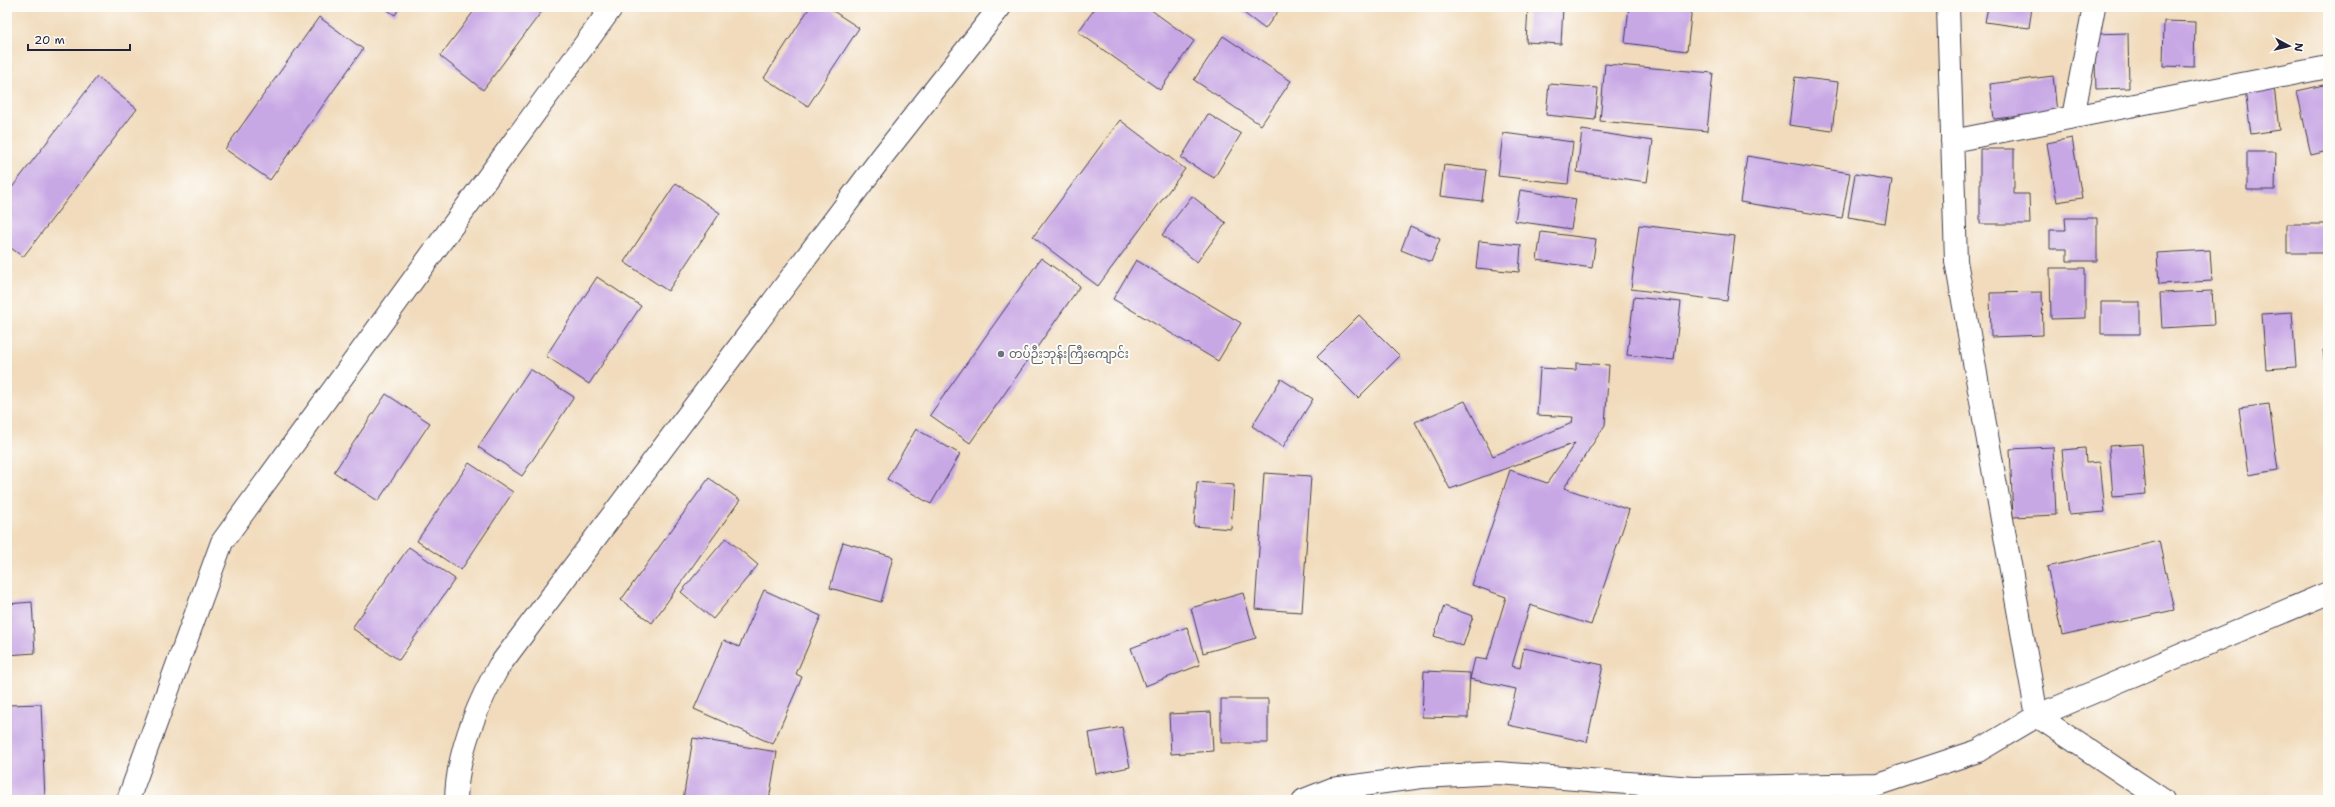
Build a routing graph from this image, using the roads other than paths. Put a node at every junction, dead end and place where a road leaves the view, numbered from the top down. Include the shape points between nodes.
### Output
1 (612, 7) edge
2 (1000, 7) edge
3 (1948, 7) edge
4 (2094, 7) edge
5 (2328, 67) edge
6 (2073, 117) junction
7 (1952, 141) junction
8 (2328, 593) edge
9 (2037, 716) junction
10 (128, 800) edge
11 (456, 800) edge
12 (1304, 800) edge
13 (2162, 800) edge

1 - 10 street via 222,542
2 - 11 street via 881,158 499,666 470,726
3 - 7 street
4 - 6 street
5 - 6 street
6 - 7 street
7 - 9 street via 1956,261
8 - 9 street
9 - 12 street via 1978,751 1878,784 1693,788 1498,773 1422,777 1332,789
9 - 13 street

